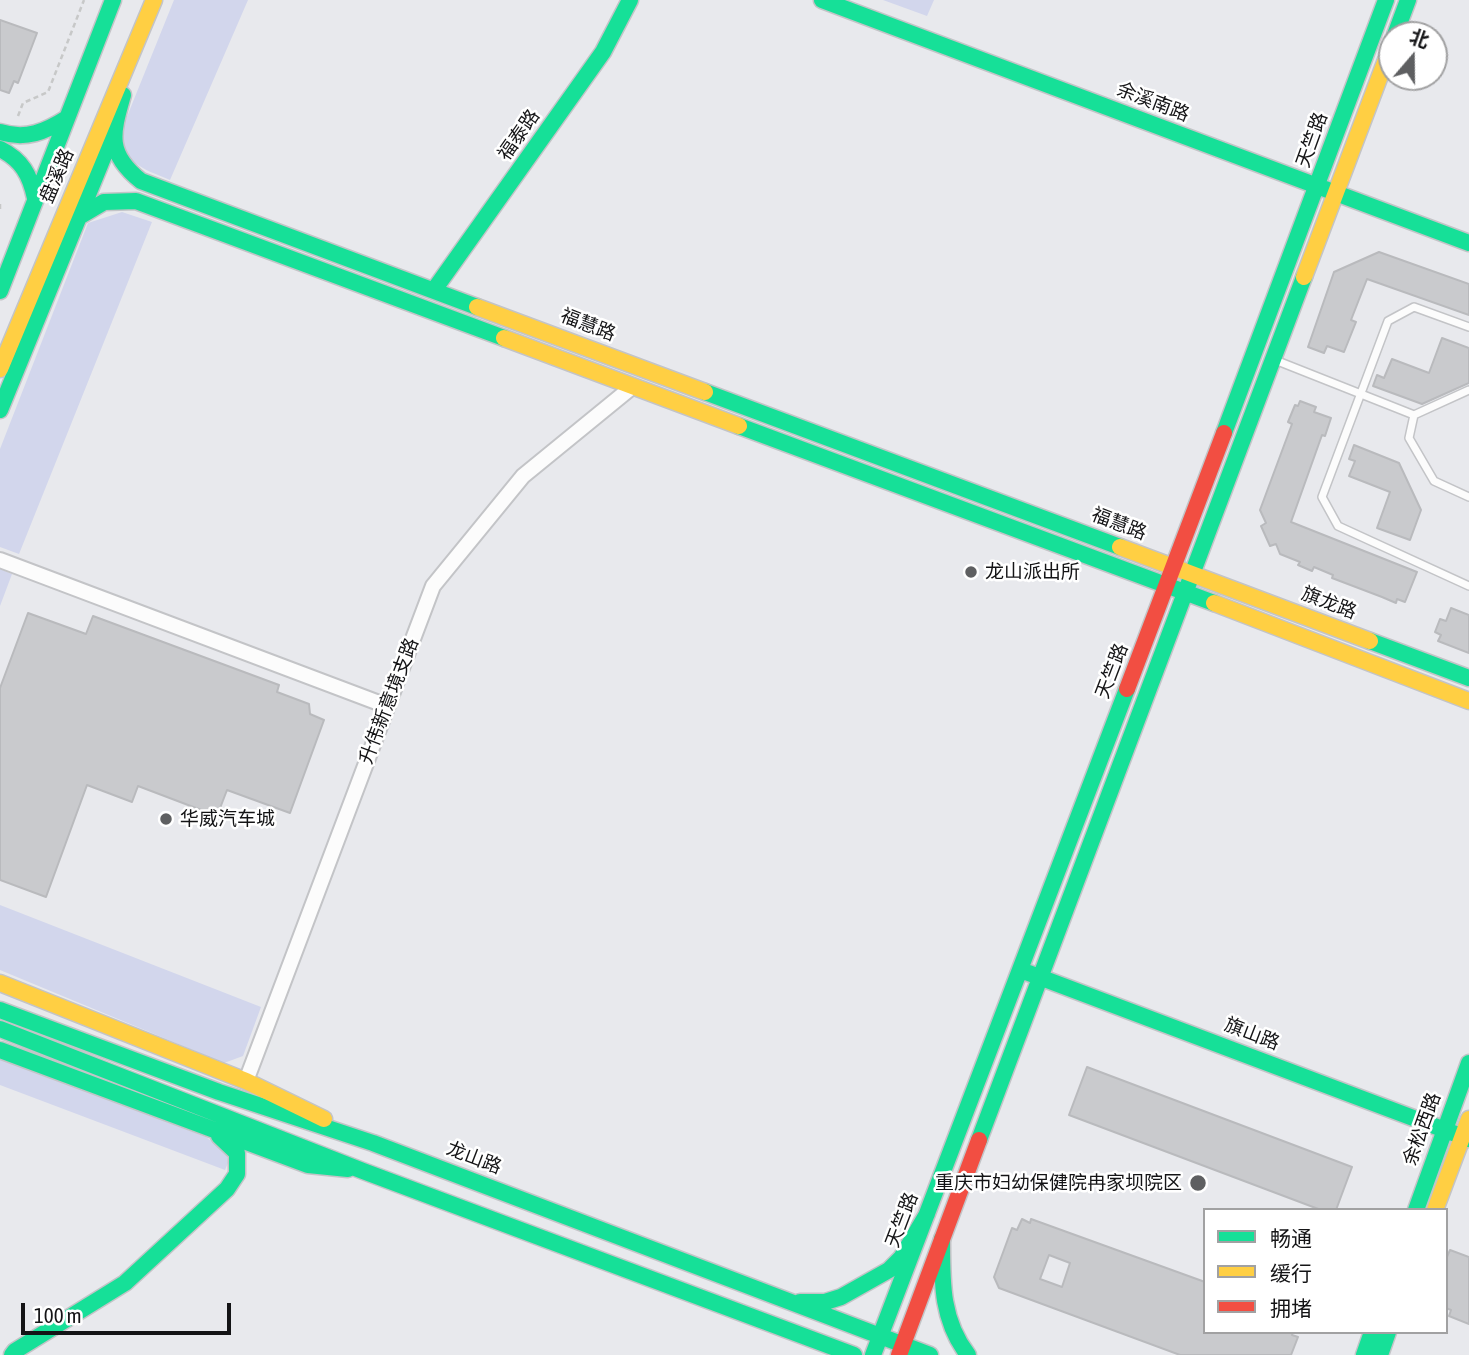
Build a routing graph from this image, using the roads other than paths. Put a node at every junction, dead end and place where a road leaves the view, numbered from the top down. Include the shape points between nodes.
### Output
1 (113, 0) edge
2 (154, 0) edge
3 (630, 0) edge
4 (822, 0) edge
5 (1386, 0) edge
6 (1408, 0) edge
7 (1400, 21) edge
8 (140, 32) junction
9 (1378, 82) edge
10 (67, 118) junction
11 (0, 132) edge
12 (112, 136) junction
13 (0, 149) edge
14 (142, 181) junction
15 (1317, 186) junction
16 (1337, 193) junction
17 (35, 198) junction
18 (136, 201) junction
19 (77, 218) junction
20 (1469, 243) edge
21 (0, 290) edge
22 (434, 290) junction
23 (1469, 327) edge
24 (1253, 352) junction
25 (1273, 360) junction
26 (0, 369) edge
27 (632, 387) junction
28 (1469, 390) edge
29 (1360, 394) junction
30 (0, 410) edge
31 (1414, 415) junction
32 (1469, 497) edge
33 (0, 560) edge
34 (1174, 567) junction
35 (1193, 574) junction
36 (1168, 585) junction
37 (1469, 586) edge
38 (1187, 592) junction
39 (1469, 678) edge
40 (1469, 701) edge
41 (387, 706) junction
42 (1020, 970) junction
43 (1040, 976) junction
44 (0, 983) edge
45 (0, 1010) edge
46 (0, 1029) edge
47 (0, 1050) edge
48 (1469, 1063) edge
49 (246, 1081) junction
50 (1469, 1119) edge
51 (205, 1127) junction
52 (1444, 1129) junction
53 (1466, 1138) edge
54 (373, 1143) junction
55 (363, 1171) junction
56 (1417, 1208) edge
57 (1436, 1208) edge
58 (927, 1214) junction
59 (942, 1239) junction
60 (788, 1301) junction
61 (1371, 1334) edge
62 (1387, 1334) edge
63 (881, 1336) junction
64 (901, 1350) edge
65 (12, 1355) edge
66 (853, 1355) edge
67 (873, 1355) edge
68 (930, 1355) edge
69 (968, 1355) edge
70 (1364, 1355) edge
71 (1380, 1355) edge

1 - 10 main road, 盘溪路
2 - 8 main road, 盘溪路
3 - 22 main road, 福泰路 via 603,52
4 - 15 main road, 余溪南路
5 - 15 main road, 天竺路
6 - 7 main road
8 - 12 main road
8 - 26 main road, 盘溪路
9 - 16 main road
10 - 11 main road via 36,135
10 - 17 main road, 盘溪路
12 - 14 main road, 福慧路 via 115,153 128,172
12 - 19 main road
13 - 17 main road via 25,166
14 - 18 main road via 128,188
14 - 22 main road, 福慧路
15 - 16 main road, 余溪南路
15 - 24 main road, 天竺路
16 - 20 main road, 余溪南路
16 - 25 main road
17 - 21 main road, 盘溪路
18 - 19 main road, 福慧路 via 95,204
18 - 27 main road, 福慧路
19 - 30 main road
22 - 34 main road, 福慧路
23 - 29 lane via 1414,307 1388,321
24 - 25 lane
24 - 34 main road, 天竺路
25 - 29 lane
25 - 35 main road
27 - 36 main road, 福慧路
27 - 41 street, 升伟新意境支路 via 523,476 433,586
28 - 31 lane
29 - 31 lane
29 - 37 lane via 1322,497 1338,526
31 - 32 lane via 1409,438 1434,481
33 - 41 street
34 - 35 main road, 旗龙路
34 - 36 main road, 天竺路
35 - 38 main road
35 - 39 main road, 旗龙路
36 - 38 main road, 福慧路
36 - 42 main road, 天竺路
38 - 40 main road, 福慧路
38 - 43 main road
41 - 49 street, 升伟新意境支路
42 - 43 main road, 旗山路
42 - 58 main road, 天竺路
43 - 52 main road, 旗山路
43 - 59 main road
44 - 49 main road
45 - 54 main road, 龙山路 via 219,1092
46 - 55 main road
47 - 51 main road
48 - 52 main road, 余松西路
49 - 54 main road
50 - 53 main road, 余松西路
51 - 55 main road via 308,1166
51 - 65 main road via 237,1153 237,1174 227,1189 125,1283
52 - 53 main road, 旗山路
52 - 56 main road, 余松西路
53 - 57 main road, 余松西路
54 - 60 main road, 龙山路
55 - 66 main road
58 - 60 main road via 889,1270 825,1302
58 - 63 main road, 天竺路
59 - 64 main road
59 - 69 main road via 946,1315
60 - 63 main road, 龙山路
61 - 70 main road
62 - 71 main road
63 - 64 main road, 龙山路
63 - 67 main road, 天竺路
64 - 68 main road, 龙山路

